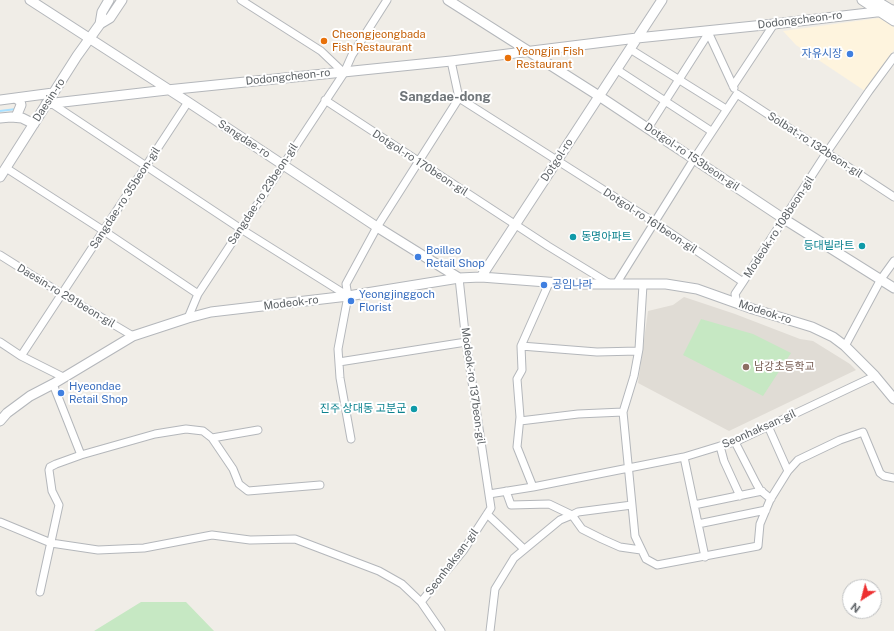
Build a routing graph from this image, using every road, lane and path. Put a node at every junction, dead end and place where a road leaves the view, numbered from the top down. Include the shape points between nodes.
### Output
1 (30, 0) edge
2 (109, 0) edge
3 (122, 0) edge
4 (241, 0) edge
5 (387, 0) edge
6 (448, 0) edge
7 (662, 0) edge
8 (862, 0) edge
9 (875, 0) edge
10 (893, 10) edge
11 (879, 11) junction
12 (894, 21) edge
13 (100, 24) junction
14 (774, 24) junction
15 (708, 32) junction
16 (637, 38) junction
17 (89, 39) junction
18 (630, 48) junction
19 (530, 52) junction
20 (894, 57) edge
21 (451, 61) junction
22 (616, 69) junction
23 (344, 73) junction
24 (679, 79) junction
25 (733, 86) junction
26 (167, 90) junction
27 (53, 93) junction
28 (737, 94) junction
29 (599, 96) junction
30 (15, 98) junction
31 (459, 98) junction
32 (0, 100) edge
33 (325, 100) junction
34 (665, 101) junction
35 (188, 102) junction
36 (49, 104) junction
37 (726, 109) junction
38 (16, 117) junction
39 (0, 118) edge
40 (34, 124) junction
41 (648, 128) junction
42 (711, 132) junction
43 (828, 152) junction
44 (694, 159) junction
45 (418, 161) junction
46 (557, 161) junction
47 (282, 165) junction
48 (146, 166) junction
49 (6, 168) junction
50 (0, 177) edge
51 (894, 197) edge
52 (784, 219) junction
53 (654, 222) junction
54 (515, 225) junction
55 (376, 227) junction
56 (241, 229) junction
57 (104, 231) junction
58 (0, 255) edge
59 (894, 261) edge
60 (481, 277) junction
61 (459, 278) junction
62 (881, 280) junction
63 (743, 282) junction
64 (549, 283) junction
65 (613, 284) junction
66 (643, 285) junction
67 (894, 288) edge
68 (62, 294) junction
69 (198, 294) junction
70 (348, 296) junction
71 (736, 303) junction
72 (188, 318) junction
73 (133, 336) junction
74 (0, 342) edge
75 (466, 342) junction
76 (521, 346) junction
77 (845, 346) junction
78 (638, 351) junction
79 (21, 356) junction
80 (339, 362) junction
81 (875, 376) junction
82 (63, 377) junction
83 (53, 384) junction
84 (894, 399) edge
85 (623, 412) junction
86 (0, 421) edge
87 (520, 421) junction
88 (768, 426) junction
89 (258, 430) dead end
90 (212, 438) junction
91 (351, 439) dead end
92 (735, 442) junction
93 (720, 446) junction
94 (81, 455) junction
95 (684, 457) junction
96 (628, 469) junction
97 (788, 471) junction
98 (894, 478) edge
99 (320, 484) dead end
100 (533, 487) junction
101 (506, 491) junction
102 (762, 491) junction
103 (488, 494) junction
104 (740, 496) junction
105 (771, 499) junction
106 (632, 505) junction
107 (694, 505) junction
108 (766, 510) junction
109 (487, 514) junction
110 (572, 515) junction
111 (0, 522) edge
112 (698, 524) junction
113 (50, 543) junction
114 (524, 549) junction
115 (641, 550) junction
116 (705, 557) junction
117 (40, 592) dead end
118 (421, 602) junction
119 (441, 631) edge
120 (490, 631) edge

1 - 17 street, Sangdae-ro
2 - 13 street, Daesin-ro via 102,12
3 - 13 street, Daesin-ro via 110,18
4 - 23 street via 321,51
5 - 23 street, Sangdae-ro 23beon-gil via 352,55
6 - 19 street
7 - 16 street, Dotgol-ro
8 - 11 street
9 - 10 street
10 - 11 street, Dodongcheon-ro
11 - 12 street
11 - 14 street, Dodongcheon-ro
13 - 17 street, Daesin-ro
14 - 15 street, Dodongcheon-ro
14 - 25 street
15 - 16 street, Dodongcheon-ro
15 - 24 street
15 - 25 street
16 - 18 street, Dotgol-ro
16 - 19 street, Dodongcheon-ro
17 - 26 street, Sangdae-ro
17 - 27 street, Daesin-ro
18 - 22 street, Dotgol-ro
18 - 24 street
19 - 21 street, Dodongcheon-ro
19 - 29 street
20 - 43 street, Modeok-ro 108beon-gil
21 - 23 street, Dodongcheon-ro
21 - 31 street
22 - 29 street, Dotgol-ro
22 - 34 street
23 - 26 street, Dodongcheon-ro via 333,72
23 - 33 street, Sangdae-ro 23beon-gil
24 - 34 street
24 - 37 street
25 - 28 street
26 - 35 street, Sangdae-ro
26 - 36 street, Dodongcheon-ro
27 - 30 street
27 - 36 street, Daesin-ro
28 - 37 street
28 - 43 street, Solbat-ro 132beon-gil
29 - 41 street, Dotgol-ro 153beon-gil
29 - 46 street, Dotgol-ro
30 - 32 street
30 - 38 street via 21,105
31 - 45 street
31 - 46 street, Dotgol-ro 161beon-gil
33 - 45 street, Dotgol-ro 170beon-gil
33 - 47 street, Sangdae-ro 23beon-gil
34 - 41 street
34 - 42 street
35 - 47 street, Sangdae-ro
35 - 48 street, Sangdae-ro 35beon-gil
36 - 40 street, Daesin-ro
36 - 48 street
37 - 42 street
38 - 39 street
38 - 40 street
40 - 49 street, Daesin-ro
41 - 44 street, Dotgol-ro 153beon-gil
42 - 44 street
43 - 51 street, Solbat-ro 132beon-gil
43 - 52 street, Modeok-ro 108beon-gil
44 - 52 street, Dotgol-ro 153beon-gil
44 - 53 street
45 - 54 street, Dotgol-ro 170beon-gil
45 - 55 street
46 - 53 street, Dotgol-ro 161beon-gil
46 - 54 street, Dotgol-ro
47 - 55 street, Sangdae-ro
47 - 56 street, Sangdae-ro 23beon-gil
48 - 56 street
48 - 57 street, Sangdae-ro 35beon-gil
49 - 50 street, Daesin-ro
49 - 57 street
52 - 62 street, Dotgol-ro 153beon-gil
52 - 63 street, Modeok-ro 108beon-gil
53 - 63 street, Dotgol-ro 161beon-gil
53 - 65 street
54 - 60 street, Dotgol-ro
54 - 65 street, Modeok-ro
55 - 61 street, Sangdae-ro
55 - 70 street via 347,280
56 - 69 street, Sangdae-ro 23beon-gil
56 - 70 street
57 - 68 street, Sangdae-ro 35beon-gil
57 - 69 street
58 - 68 street, Daesin-ro 291beon-gil
59 - 62 street
60 - 61 street, Modeok-ro
60 - 64 street, Modeok-ro
61 - 70 street, Modeok-ro
61 - 75 street, Modeok-ro 137beon-gil
62 - 67 street, Dotgol-ro 153beon-gil
62 - 77 street
63 - 71 street, Modeok-ro 108beon-gil via 735,294
64 - 65 street, Modeok-ro
64 - 76 street
65 - 66 street, Modeok-ro
66 - 71 street, Modeok-ro via 666,284 687,287
66 - 78 street
68 - 73 street, Daesin-ro 291beon-gil
68 - 79 street, Sangdae-ro 35beon-gil
69 - 72 street, Sangdae-ro 23beon-gil
70 - 72 street, Modeok-ro via 211,312
70 - 80 street via 338,349
71 - 77 street, Modeok-ro via 812,327
72 - 73 street, Modeok-ro
73 - 82 street, Modeok-ro
74 - 79 street
75 - 80 street
75 - 103 street, Modeok-ro 137beon-gil
76 - 78 street via 597,352
76 - 87 street via 522,370 517,379
77 - 81 street, Modeok-ro
78 - 85 street via 634,376
79 - 82 street
80 - 91 street
81 - 84 street, Modeok-ro
81 - 88 street, Seonhaksan-gil
82 - 83 street, Modeok-ro
83 - 86 street, Modeok-ro via 30,396
83 - 94 street
85 - 87 street
85 - 96 street
87 - 100 street via 517,447
88 - 92 street, Seonhaksan-gil
88 - 97 street
89 - 90 street
90 - 94 street via 203,431 186,429 155,434
90 - 99 street via 239,484 248,490
92 - 93 street, Seonhaksan-gil
92 - 102 street
93 - 95 street, Seonhaksan-gil
93 - 104 street
94 - 113 street via 50,467 52,491 59,505
95 - 96 street, Seonhaksan-gil
95 - 107 street
96 - 100 street, Seonhaksan-gil
96 - 106 street
97 - 98 street via 798,460 863,432 880,473
97 - 105 street
100 - 101 street, Seonhaksan-gil
101 - 103 street, Seonhaksan-gil
101 - 110 street via 511,505 549,504
102 - 104 street
102 - 105 street
103 - 109 street, Seonhaksan-gil via 491,508
104 - 107 street
105 - 108 street
106 - 110 street
106 - 115 street via 635,536
107 - 112 street
108 - 112 street
108 - 116 street via 760,524 758,546
109 - 114 street
109 - 118 street, Seonhaksan-gil via 463,551
110 - 114 street via 560,520
110 - 115 street via 582,529 620,547
111 - 113 street, Seonhaksan-gil
112 - 116 street
113 - 117 street
113 - 118 street, Seonhaksan-gil via 98,550 144,548 212,535 250,540 295,539 379,571 402,584
114 - 120 street via 514,558 495,589
115 - 116 street via 646,559 657,565
118 - 119 street

